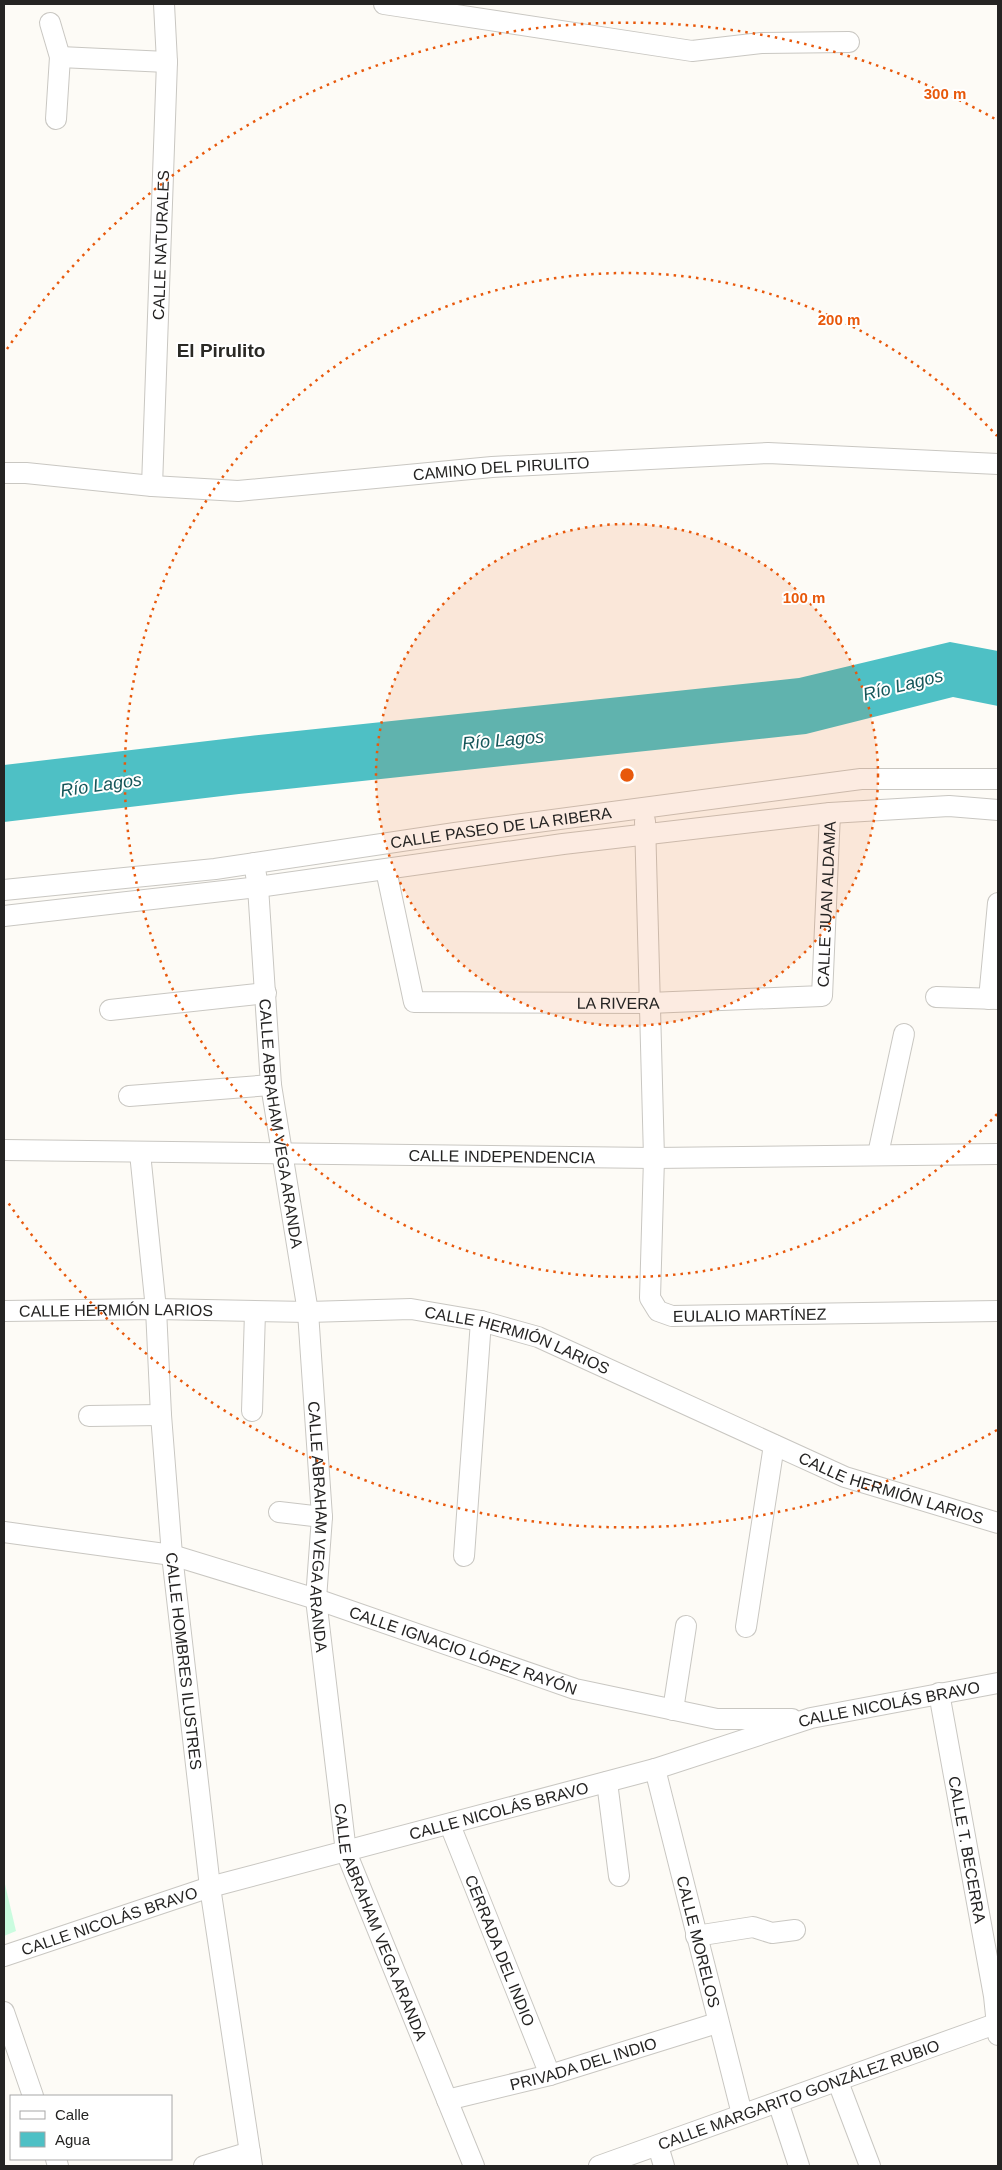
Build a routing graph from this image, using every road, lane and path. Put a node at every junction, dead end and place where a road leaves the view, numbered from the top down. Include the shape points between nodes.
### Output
1 (164, 4) edge
2 (384, 4) edge
3 (50, 23) dead end
4 (849, 42) dead end
5 (60, 57) junction
6 (167, 62) junction
7 (56, 119) dead end
8 (998, 464) edge
9 (4, 473) edge
10 (152, 486) junction
11 (998, 779) edge
12 (644, 808) junction
13 (998, 810) edge
14 (830, 813) junction
15 (646, 835) junction
16 (254, 863) junction
17 (386, 870) junction
18 (258, 887) junction
19 (4, 890) edge
20 (998, 903) edge
21 (4, 916) edge
22 (266, 993) junction
23 (822, 996) joint
24 (936, 997) dead end
25 (994, 999) edge
26 (649, 1003) junction
27 (110, 1010) dead end
28 (904, 1034) dead end
29 (271, 1085) junction
30 (129, 1096) dead end
31 (4, 1150) edge
32 (140, 1153) junction
33 (281, 1154) junction
34 (878, 1154) junction
35 (998, 1154) edge
36 (654, 1158) junction
37 (156, 1309) junction
38 (4, 1311) edge
39 (998, 1311) edge
40 (256, 1312) junction
41 (308, 1312) junction
42 (481, 1321) junction
43 (252, 1411) dead end
44 (90, 1416) dead end
45 (161, 1416) junction
46 (774, 1444) junction
47 (279, 1512) dead end
48 (322, 1516) junction
49 (998, 1523) edge
50 (4, 1532) edge
51 (172, 1555) junction
52 (464, 1556) dead end
53 (316, 1600) junction
54 (686, 1626) dead end
55 (746, 1627) dead end
56 (998, 1683) edge
57 (939, 1693) junction
58 (673, 1710) junction
59 (811, 1718) junction
60 (716, 1719) junction
61 (724, 1747) junction
62 (654, 1769) junction
63 (607, 1782) junction
64 (450, 1825) junction
65 (346, 1852) junction
66 (619, 1876) dead end
67 (210, 1887) junction
68 (795, 1930) dead end
69 (696, 1936) junction
70 (4, 1956) edge
71 (4, 2012) edge
72 (717, 2023) junction
73 (998, 2027) edge
74 (550, 2075) junction
75 (838, 2082) junction
76 (34, 2095) edge
77 (447, 2100) junction
78 (778, 2102) junction
79 (742, 2114) junction
80 (658, 2146) junction
81 (251, 2159) edge
82 (204, 2166) edge
83 (474, 2166) edge
84 (599, 2166) edge
85 (664, 2166) edge
86 (799, 2166) edge
87 (870, 2166) edge

1 - 6 street, CALLE NATURALES
2 - 4 street via 692,51 761,43
3 - 5 street
5 - 6 street
5 - 7 street
6 - 10 street, CALLE NATURALES
8 - 10 street, CAMINO DEL PIRULITO via 768,453 492,468 238,491
9 - 10 street, CAMINO DEL PIRULITO
11 - 12 street, CALLE PASEO DE LA RIBERA via 861,779
12 - 15 street, EULALIO MARTÍNEZ
12 - 16 street, CALLE PASEO DE LA RIBERA
13 - 14 street, CALLE PASEO DE LA RIBERA via 949,806
14 - 15 street, CALLE PASEO DE LA RIBERA
14 - 23 street, CALLE JUAN ALDAMA
15 - 17 street, CALLE PASEO DE LA RIBERA
15 - 26 street, EULALIO MARTÍNEZ
16 - 18 street, CALLE ABRAHAM VEGA ARANDA
16 - 19 street, CALLE PASEO DE LA RIBERA
17 - 18 street, CALLE PASEO DE LA RIBERA
17 - 26 street, LA RIVERA via 414,1002
18 - 21 street, CALLE PASEO DE LA RIBERA
18 - 22 street, CALLE ABRAHAM VEGA ARANDA
20 - 25 street
22 - 27 street
22 - 29 street, CALLE ABRAHAM VEGA ARANDA
23 - 26 street, LA RIVERA
24 - 25 street
26 - 36 street, EULALIO MARTÍNEZ
28 - 34 street
29 - 30 street
29 - 33 street, CALLE ABRAHAM VEGA ARANDA
31 - 32 street, CALLE INDEPENDENCIA
32 - 33 street, CALLE INDEPENDENCIA
32 - 37 street, CALLE HOMBRES ILUSTRES
33 - 36 street, CALLE INDEPENDENCIA
33 - 41 street, CALLE ABRAHAM VEGA ARANDA
34 - 35 street, CALLE INDEPENDENCIA
34 - 36 street, CALLE INDEPENDENCIA
36 - 39 street, EULALIO MARTÍNEZ via 650,1298 658,1311 672,1316
37 - 38 street, CALLE HERMIÓN LARIOS
37 - 40 street, CALLE HERMIÓN LARIOS
37 - 45 street, CALLE HOMBRES ILUSTRES
40 - 41 street, CALLE HERMIÓN LARIOS
40 - 43 street
41 - 42 street, CALLE HERMIÓN LARIOS via 411,1310
41 - 48 street, CALLE ABRAHAM VEGA ARANDA
42 - 46 street, CALLE HERMIÓN LARIOS via 538,1337
42 - 52 street
44 - 45 street
45 - 51 street, CALLE HOMBRES ILUSTRES
46 - 49 street, CALLE HERMIÓN LARIOS via 845,1477
46 - 55 street
47 - 48 street
48 - 53 street, CALLE ABRAHAM VEGA ARANDA
50 - 51 street, CALLE IGNACIO LÓPEZ RAYÓN
51 - 53 street, CALLE IGNACIO LÓPEZ RAYÓN
51 - 67 street, CALLE HOMBRES ILUSTRES
53 - 58 street, CALLE IGNACIO LÓPEZ RAYÓN via 576,1689
53 - 65 street, CALLE ABRAHAM VEGA ARANDA
54 - 58 street
56 - 57 street, CALLE NICOLÁS BRAVO
57 - 59 street, CALLE NICOLÁS BRAVO
57 - 73 street, CALLE T. BECERRA
58 - 60 street, CALLE IGNACIO LÓPEZ RAYÓN
59 - 60 street, CALLE IGNACIO LÓPEZ RAYÓN
59 - 61 street, CALLE NICOLÁS BRAVO
60 - 61 street
61 - 62 street, CALLE NICOLÁS BRAVO
62 - 63 street, CALLE NICOLÁS BRAVO
62 - 69 street, CALLE MORELOS
63 - 64 street, CALLE NICOLÁS BRAVO
63 - 66 street
64 - 65 street, CALLE NICOLÁS BRAVO
64 - 74 street, CERRADA DEL INDIO
65 - 67 street, CALLE NICOLÁS BRAVO
65 - 77 street, CALLE ABRAHAM VEGA ARANDA
67 - 70 street, CALLE NICOLÁS BRAVO
67 - 81 street, CALLE HOMBRES ILUSTRES
68 - 69 street via 772,1933 753,1926
69 - 72 street, CALLE MORELOS
71 - 76 street
72 - 74 street, PRIVADA DEL INDIO
72 - 79 street, CALLE MORELOS
73 - 75 street, CALLE MARGARITO GONZÁLEZ RUBIO
74 - 77 street, PRIVADA DEL INDIO
75 - 78 street, CALLE MARGARITO GONZÁLEZ RUBIO
75 - 87 street
77 - 83 street, CALLE ABRAHAM VEGA ARANDA
78 - 79 street, CALLE MARGARITO GONZÁLEZ RUBIO
78 - 86 street
79 - 80 street, CALLE MARGARITO GONZÁLEZ RUBIO
80 - 84 street, CALLE MARGARITO GONZÁLEZ RUBIO
80 - 85 street
81 - 82 street

